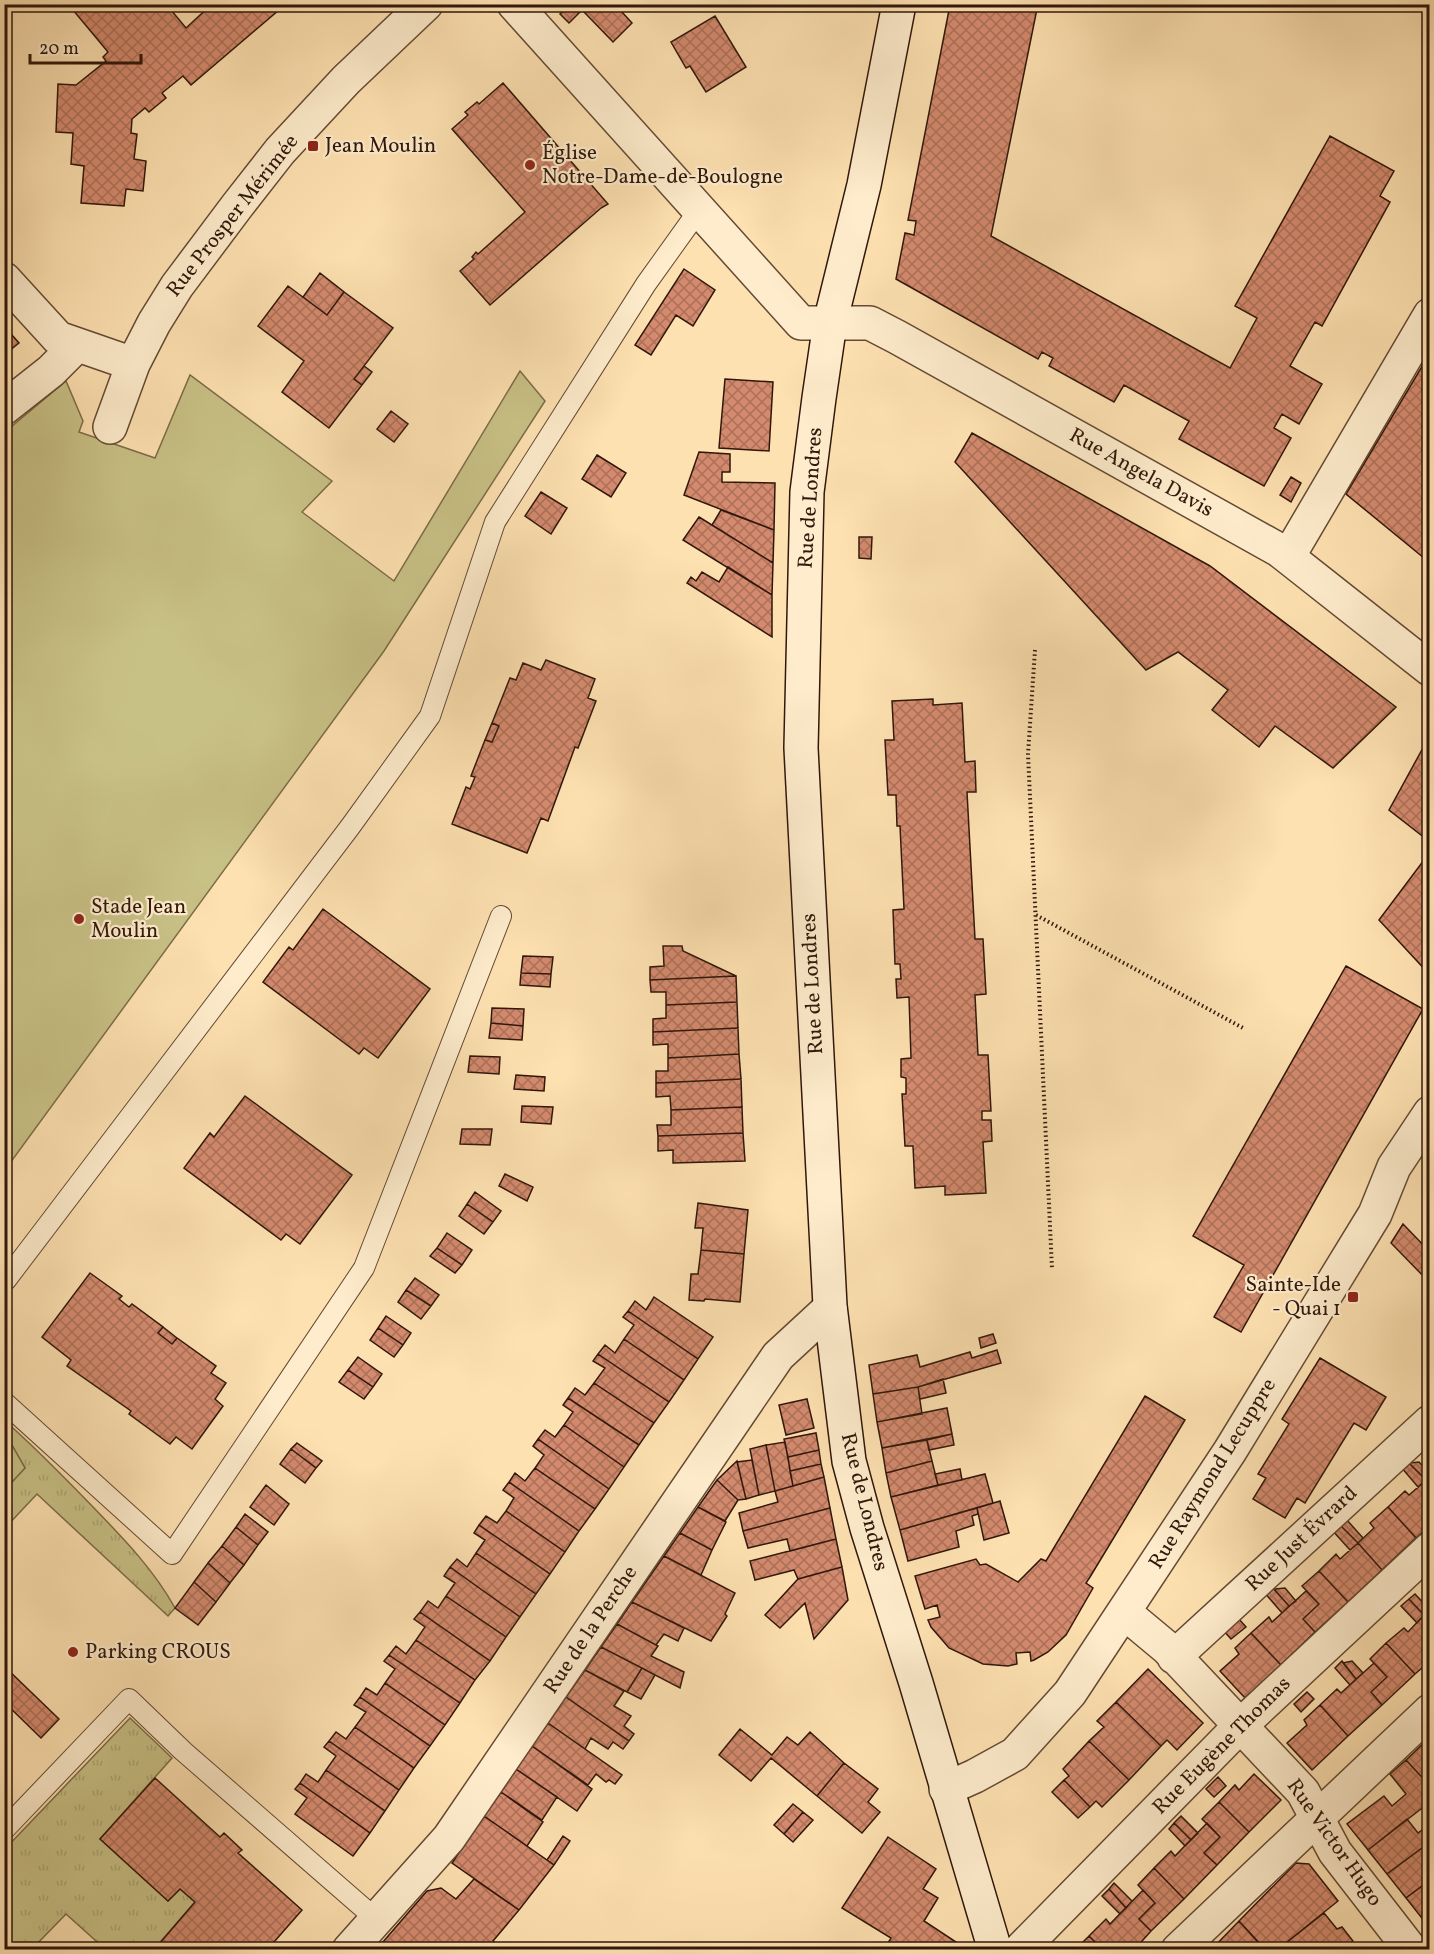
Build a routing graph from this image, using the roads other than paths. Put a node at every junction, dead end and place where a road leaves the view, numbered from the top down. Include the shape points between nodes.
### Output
1 (426, 4) edge
2 (514, 4) edge
3 (899, 4) edge
4 (699, 210) junction
5 (4, 279) edge
6 (1430, 315) edge
7 (830, 323) junction
8 (76, 346) junction
9 (133, 364) junction
10 (4, 408) edge
11 (110, 427) dead end
12 (1288, 557) junction
13 (1430, 669) edge
14 (501, 916) dead end
15 (1430, 1113) edge
16 (6, 1280) edge
17 (830, 1308) junction
18 (4, 1402) edge
19 (1430, 1422) edge
20 (1430, 1549) edge
21 (1125, 1613) junction
22 (1174, 1657) junction
23 (1430, 1711) edge
24 (1241, 1725) junction
25 (946, 1789) junction
26 (1318, 1816) junction
27 (4, 1830) edge
28 (376, 1919) junction
29 (349, 1950) edge
30 (995, 1950) edge
31 (1020, 1950) edge
32 (1178, 1950) edge
33 (1411, 1950) edge

1 - 9 street, Rue Prosper Mérimée via 280,150 177,286
2 - 4 street, Rue Angela Davis
3 - 7 street, Rue de Londres via 864,184
4 - 7 street, Rue Angela Davis via 801,323
4 - 16 lane via 646,284 495,522 430,716
5 - 8 street via 46,328
6 - 12 street
7 - 12 street, Rue Angela Davis via 870,323
7 - 17 street, Rue de Londres via 807,492 801,748
8 - 9 street
8 - 10 street
9 - 11 street, Rue Prosper Mérimée
12 - 13 street, Rue Angela Davis
14 - 18 lane via 364,1268 172,1554
15 - 21 street, Rue Raymond Lecuppre via 1394,1167 1375,1214
17 - 25 street, Rue de Londres via 849,1461
17 - 28 street, Rue de la Perche via 778,1356 449,1838
19 - 22 street, Rue Just Évrard
20 - 24 street, Rue Eugène Thomas
21 - 22 street, Rue Victor Hugo
21 - 25 street, Rue Raymond Lecuppre via 1071,1693 1015,1754
22 - 24 street, Rue Victor Hugo
23 - 26 street
24 - 26 street, Rue Victor Hugo via 1303,1792
24 - 31 street, Rue Eugène Thomas
25 - 30 street, Rue de Londres
26 - 32 street
26 - 33 street, Rue Victor Hugo via 1335,1852
27 - 28 lane via 129,1699
28 - 29 street, Rue de la Perche

